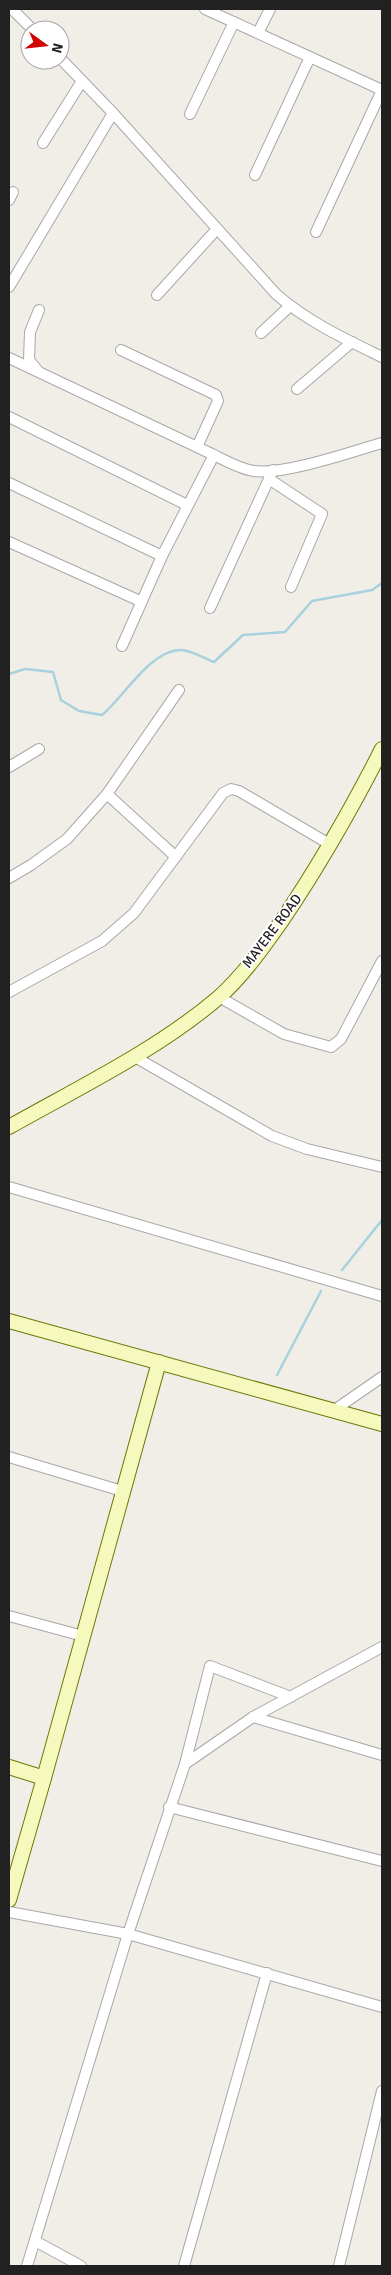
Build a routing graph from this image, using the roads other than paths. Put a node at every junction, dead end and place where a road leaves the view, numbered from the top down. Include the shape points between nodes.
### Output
1 (12, 9) edge
2 (205, 9) edge
3 (270, 9) edge
4 (23, 20) edge
5 (234, 22) junction
6 (258, 33) junction
7 (310, 57) junction
8 (70, 68) edge
9 (82, 81) junction
10 (382, 90) edge
11 (113, 113) junction
12 (190, 114) dead end
13 (43, 143) dead end
14 (255, 175) dead end
15 (217, 229) junction
16 (316, 232) dead end
17 (9, 287) edge
18 (157, 294) dead end
19 (290, 306) junction
20 (40, 310) dead end
21 (261, 332) dead end
22 (352, 342) junction
23 (121, 350) dead end
24 (382, 357) edge
25 (9, 358) edge
26 (40, 374) junction
27 (297, 389) dead end
28 (9, 417) edge
29 (382, 443) edge
30 (197, 447) junction
31 (214, 455) junction
32 (271, 475) junction
33 (9, 483) edge
34 (187, 505) junction
35 (9, 542) edge
36 (162, 556) junction
37 (290, 587) dead end
38 (140, 601) junction
39 (210, 608) dead end
40 (122, 646) dead end
41 (179, 690) dead end
42 (39, 748) dead end
43 (382, 749) edge
44 (9, 767) edge
45 (108, 794) junction
46 (330, 845) junction
47 (176, 857) junction
48 (9, 878) edge
49 (382, 961) edge
50 (9, 992) edge
51 (219, 997) junction
52 (135, 1057) junction
53 (9, 1127) edge
54 (382, 1167) edge
55 (9, 1186) edge
56 (382, 1296) edge
57 (9, 1321) edge
58 (159, 1362) junction
59 (382, 1377) edge
60 (333, 1411) junction
61 (382, 1424) edge
62 (9, 1457) edge
63 (122, 1491) junction
64 (9, 1616) edge
65 (83, 1636) junction
66 (382, 1647) edge
67 (291, 1697) junction
68 (253, 1717) junction
69 (382, 1755) edge
70 (185, 1764) junction
71 (9, 1767) edge
72 (44, 1778) junction
73 (168, 1807) junction
74 (382, 1861) edge
75 (9, 1900) edge
76 (9, 1912) edge
77 (128, 1934) junction
78 (267, 1973) junction
79 (382, 2007) edge
80 (382, 2092) edge
81 (35, 2241) junction
82 (26, 2266) edge
83 (81, 2266) edge
84 (184, 2266) edge
85 (339, 2266) edge

1 - 4 street
2 - 5 street
3 - 6 street
5 - 6 street
5 - 12 street
6 - 7 street
7 - 10 street
7 - 14 street
8 - 9 street
9 - 11 street
9 - 13 street
10 - 16 street
11 - 15 street
11 - 17 street
15 - 18 street
15 - 19 street
19 - 21 street
19 - 22 street
20 - 26 street via 30,332 29,360
22 - 24 street
22 - 27 street
23 - 30 street via 216,395 218,402
25 - 26 street
26 - 30 street
28 - 34 street
29 - 32 street
30 - 31 street
31 - 32 street
31 - 34 street
32 - 37 street via 322,514
32 - 39 street
33 - 36 street
34 - 36 street
35 - 38 street
36 - 38 street
38 - 40 street
41 - 45 street
42 - 44 street
43 - 46 street, MAYERE ROAD
45 - 47 street
45 - 48 street via 67,839
46 - 47 street via 231,789 223,793
46 - 51 street, MAYERE ROAD via 260,951
47 - 50 street via 134,913 102,941
49 - 51 street via 341,1039 331,1047 284,1034
51 - 52 street, MAYERE ROAD
52 - 53 street, MAYERE ROAD
52 - 54 street via 272,1136 307,1149
55 - 56 street
57 - 58 street
58 - 60 street
58 - 63 street
59 - 60 street
60 - 61 street
62 - 63 street
63 - 65 street
64 - 65 street
65 - 72 street
66 - 67 street
67 - 68 street
67 - 70 street via 210,1666
68 - 69 street
68 - 70 street
70 - 73 street
71 - 72 street
72 - 75 street
73 - 74 street
73 - 77 street
76 - 77 street
77 - 78 street
77 - 81 street
78 - 79 street
78 - 84 street
80 - 85 street
81 - 82 street
81 - 83 street

